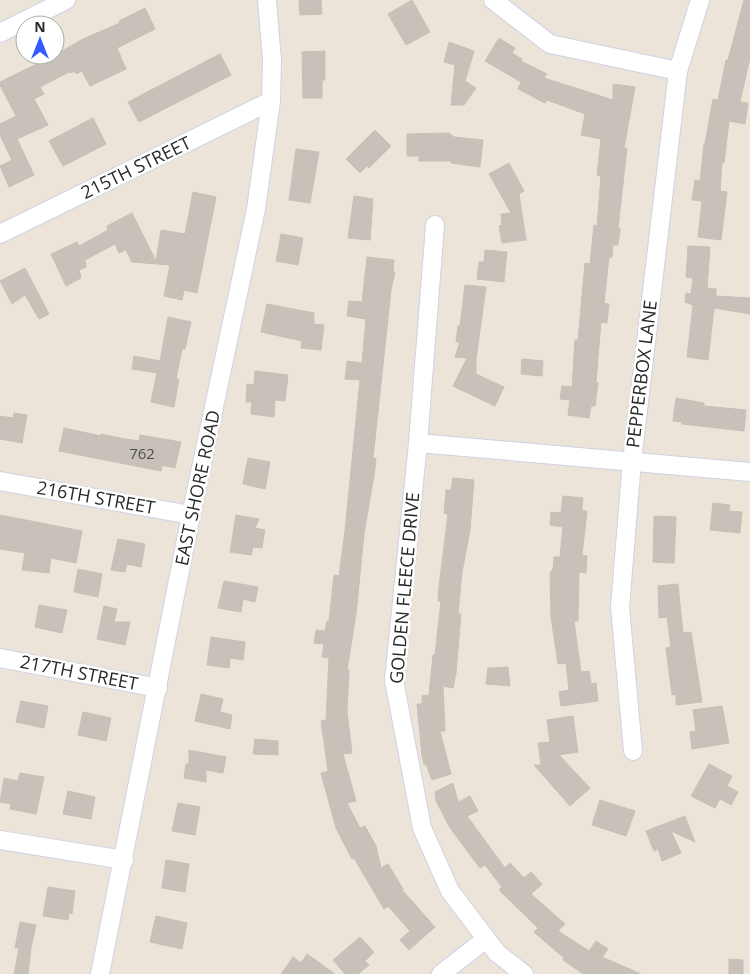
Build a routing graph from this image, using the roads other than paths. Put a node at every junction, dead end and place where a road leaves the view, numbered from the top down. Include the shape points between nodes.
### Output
1 (66, 0) edge
2 (267, 0) edge
3 (493, 0) edge
4 (700, 0) edge
5 (0, 33) edge
6 (678, 70) junction
7 (271, 101) junction
8 (435, 225) dead end
9 (0, 234) edge
10 (418, 443) junction
11 (632, 462) junction
12 (750, 472) edge
13 (0, 480) edge
14 (191, 515) junction
15 (0, 658) edge
16 (158, 688) junction
17 (633, 751) dead end
18 (0, 840) edge
19 (124, 860) junction
20 (486, 939) junction
21 (100, 974) edge
22 (441, 974) edge
23 (524, 974) edge

1 - 5 street
2 - 7 street, EAST SHORE ROAD via 272,60
3 - 6 street via 550,44
4 - 6 street, PEPPERBOX LANE
6 - 11 street, PEPPERBOX LANE
7 - 9 street, 215TH STREET
7 - 14 street, EAST SHORE ROAD via 256,209
8 - 10 street, GOLDEN FLEECE DRIVE
10 - 11 street
10 - 20 street, GOLDEN FLEECE DRIVE via 394,680 422,828 450,891
11 - 12 street
11 - 17 street, PEPPERBOX LANE via 620,607
13 - 14 street, 216TH STREET
14 - 16 street, EAST SHORE ROAD
15 - 16 street, 217TH STREET
16 - 19 street, EAST SHORE ROAD
18 - 19 street
19 - 21 street, EAST SHORE ROAD
20 - 22 street
20 - 23 street, GOLDEN FLEECE DRIVE via 497,953

